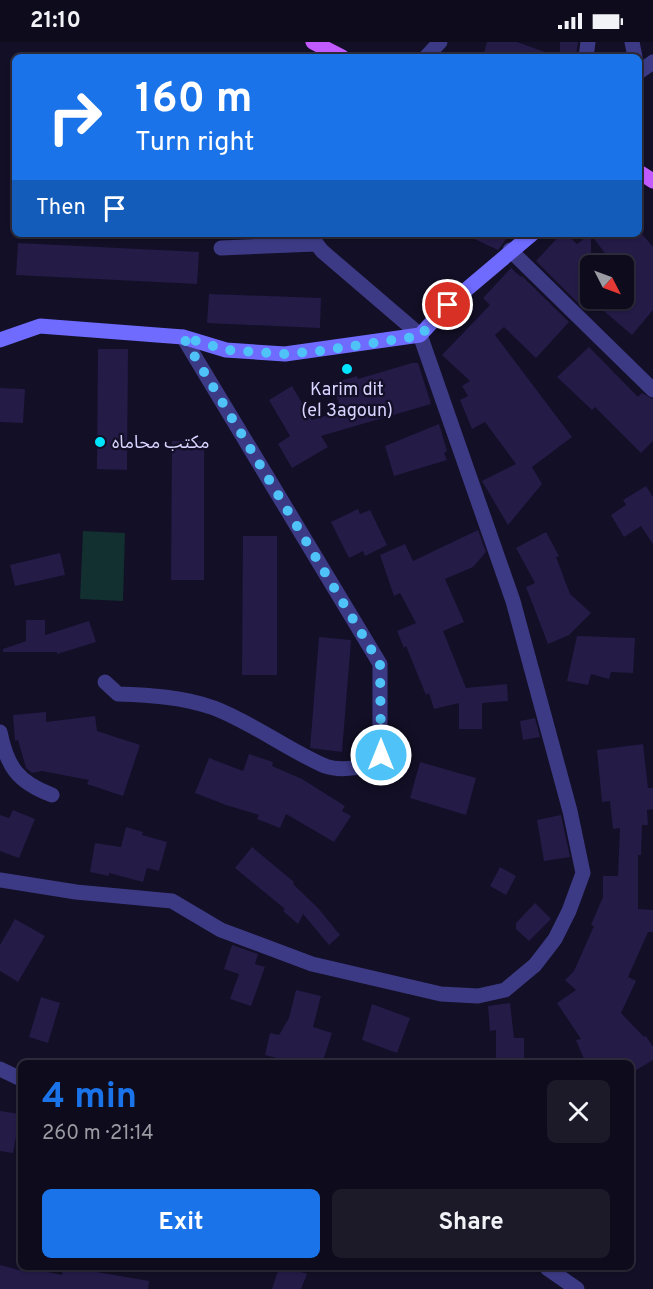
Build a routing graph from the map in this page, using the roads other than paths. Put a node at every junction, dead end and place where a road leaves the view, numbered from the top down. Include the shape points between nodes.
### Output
1 (313, 42) edge
2 (440, 42) edge
3 (336, 54) edge
4 (429, 54) edge
5 (528, 237) edge
6 (313, 239) edge
7 (221, 248) dead end
8 (510, 250) junction
9 (420, 336) junction
10 (183, 337) junction
11 (0, 339) edge
12 (653, 390) edge
13 (105, 682) dead end
14 (0, 732) edge
15 (52, 795) dead end
16 (0, 880) edge
17 (0, 1069) edge
18 (18, 1078) edge
19 (550, 1270) edge
20 (577, 1289) edge

1 - 3 main road
2 - 4 street
5 - 8 street
6 - 7 street
6 - 9 street
8 - 9 street via 448,305
8 - 12 street
9 - 10 street via 285,354 226,350
9 - 16 street via 513,601 583,873 555,939 535,965 506,990 478,996 441,994 312,964 220,930 172,901
10 - 11 street via 40,326
10 - 13 street via 380,664 381,755 374,763 361,767 327,767 213,708 161,696 118,694
14 - 15 street via 12,771
17 - 18 street
19 - 20 street

